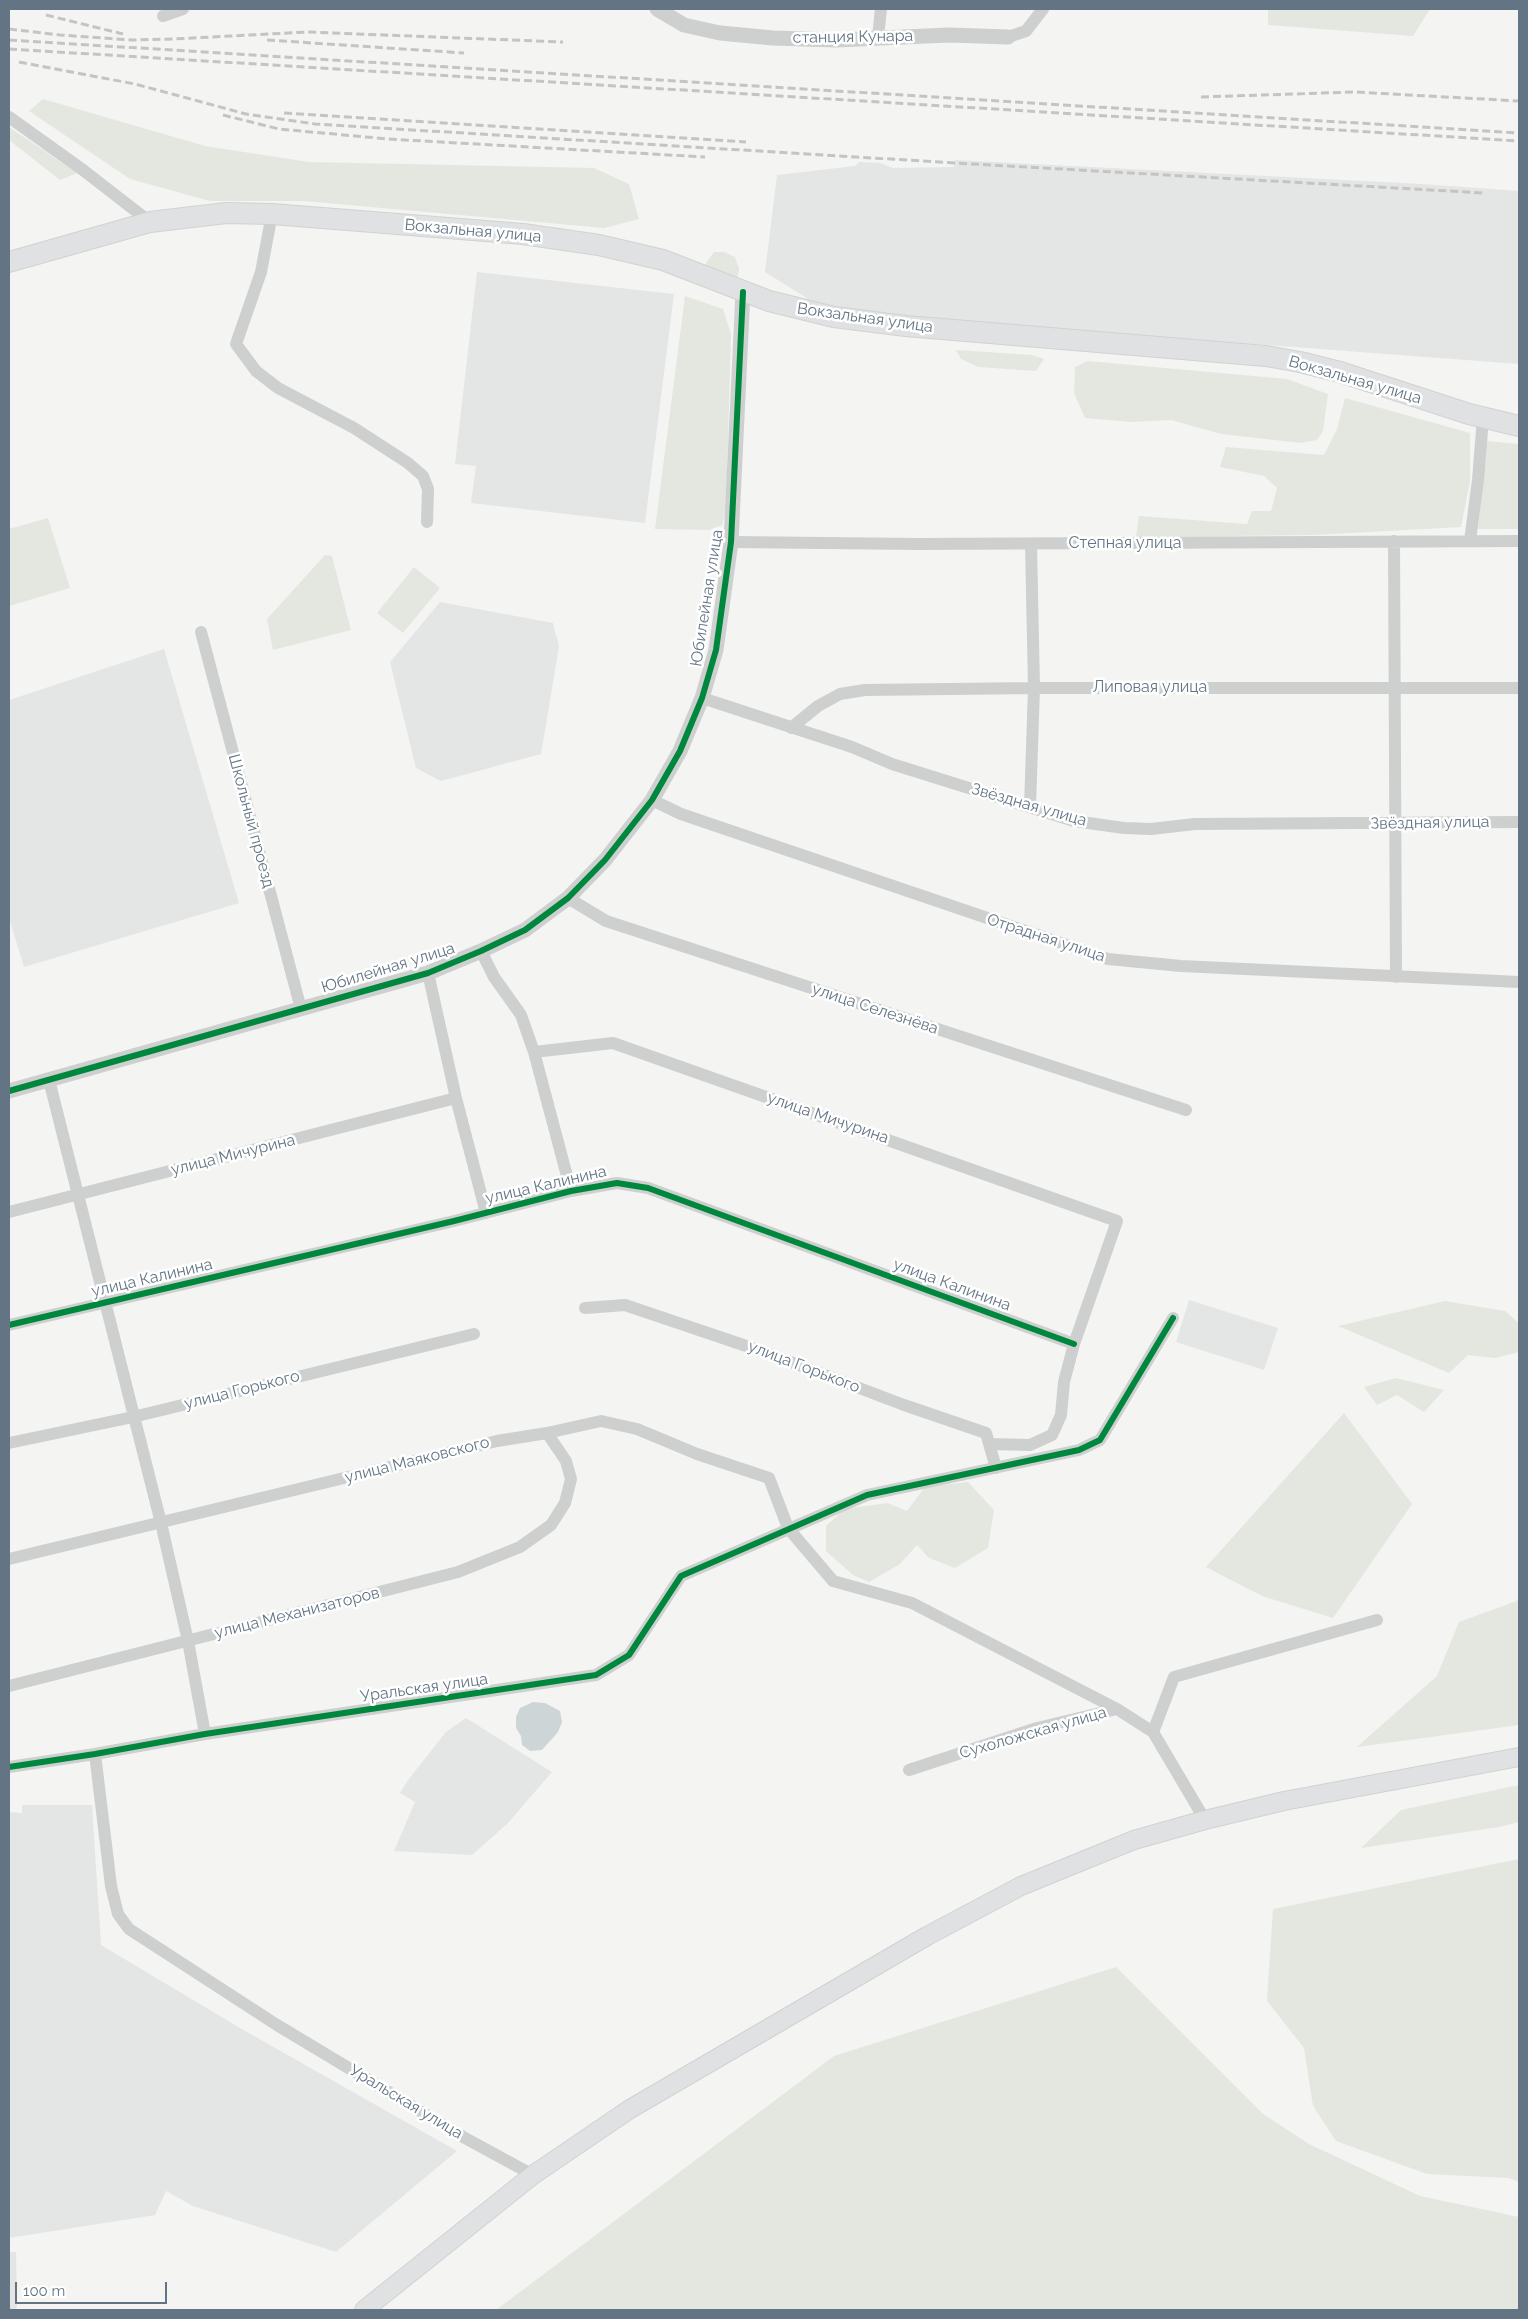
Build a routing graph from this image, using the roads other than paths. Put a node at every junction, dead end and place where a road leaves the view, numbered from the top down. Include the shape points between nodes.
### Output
1 (183, 9) edge
2 (658, 9) edge
3 (881, 9) edge
4 (1043, 9) edge
5 (163, 16) dead end
6 (878, 37) junction
7 (1008, 37) joint
8 (9, 117) edge
9 (272, 214) junction
10 (150, 222) junction
11 (9, 262) edge
12 (743, 292) junction
13 (1482, 418) junction
14 (1519, 426) edge
15 (427, 522) dead end
16 (1519, 540) edge
17 (1394, 541) junction
18 (1470, 541) junction
19 (731, 542) junction
20 (1031, 544) junction
21 (201, 632) dead end
22 (1395, 687) junction
23 (1034, 688) junction
24 (1519, 688) edge
25 (702, 698) junction
26 (792, 728) junction
27 (652, 800) junction
28 (1030, 807) junction
29 (1519, 822) edge
30 (1397, 824) junction
31 (568, 898) junction
32 (481, 952) junction
33 (428, 973) junction
34 (1396, 977) junction
35 (1519, 982) edge
36 (301, 1009) junction
37 (534, 1052) junction
38 (49, 1080) junction
39 (9, 1092) edge
40 (456, 1098) junction
41 (1186, 1110) dead end
42 (570, 1191) junction
43 (79, 1194) junction
44 (9, 1212) edge
45 (486, 1213) junction
46 (104, 1304) junction
47 (585, 1308) dead end
48 (1173, 1318) dead end
49 (9, 1325) edge
50 (474, 1334) dead end
51 (1074, 1344) junction
52 (133, 1417) junction
53 (547, 1434) junction
54 (9, 1444) edge
55 (989, 1444) junction
56 (996, 1468) junction
57 (161, 1523) junction
58 (788, 1528) junction
59 (9, 1559) edge
60 (1377, 1620) dead end
61 (188, 1641) junction
62 (9, 1686) edge
63 (1117, 1709) junction
64 (1153, 1732) junction
65 (205, 1734) junction
66 (95, 1754) junction
67 (1519, 1757) edge
68 (9, 1767) edge
69 (909, 1770) dead end
70 (1205, 1820) junction
71 (533, 2175) junction
72 (364, 2310) edge

1 - 5 street
2 - 6 street, станция Кунара via 684,26 720,33 836,40
3 - 6 street
4 - 7 street, станция Кунара via 1026,32
6 - 7 street, станция Кунара
8 - 10 street
9 - 10 main road, Вокзальная улица via 226,213
9 - 12 main road, Вокзальная улица via 523,234 599,245 663,260
9 - 15 street via 261,272 236,344 256,371 278,388 354,428 423,476 428,489
10 - 11 main road, Вокзальная улица
12 - 13 main road, Вокзальная улица via 802,310 906,326 1266,356 1300,362
12 - 19 street, Юбилейная улица
13 - 14 main road, Вокзальная улица
13 - 18 street
16 - 18 street, Степная улица
17 - 18 street, Степная улица
17 - 20 street, Степная улица
17 - 22 street
19 - 20 street, Степная улица
19 - 25 street, Юбилейная улица via 716,650
20 - 23 street
21 - 36 street, Школьный проезд
22 - 23 street, Липовая улица
22 - 24 street, Липовая улица
22 - 30 street
23 - 26 street, Липовая улица via 865,690 840,694 818,706
23 - 28 street
25 - 26 street, Звёздная улица
25 - 27 street, Юбилейная улица via 680,751
26 - 28 street, Звёздная улица via 892,764
27 - 31 street, Юбилейная улица via 605,860
27 - 34 street, Отрадная улица via 681,814 1108,959
28 - 30 street, Звёздная улица via 1074,821 1124,828 1151,829 1195,824
29 - 30 street, Звёздная улица
30 - 34 street
31 - 32 street, Юбилейная улица via 525,930
31 - 41 street, улица Селезнёва via 606,921
32 - 33 street, Юбилейная улица
32 - 37 street via 521,1015
33 - 36 street, Юбилейная улица
33 - 40 street
34 - 35 street, Отрадная улица
36 - 38 street, Юбилейная улица
37 - 42 street
37 - 51 street, улица Мичурина via 613,1043 1117,1221
38 - 39 street, Юбилейная улица
38 - 43 street
40 - 43 street, улица Мичурина
40 - 45 street
42 - 45 street, улица Калинина
42 - 51 street, улица Калинина via 616,1183 648,1188
43 - 44 street, улица Мичурина
43 - 46 street
45 - 46 street, улица Калинина
46 - 49 street, улица Калинина
46 - 52 street
47 - 55 street, улица Горького via 625,1305 679,1322 986,1432
48 - 56 street, Уральская улица via 1100,1440 1078,1450
50 - 52 street, улица Горького
51 - 55 street via 1064,1382 1061,1414 1052,1434 1030,1445
52 - 54 street, улица Горького
52 - 57 street
53 - 57 street, улица Маяковского via 497,1441
53 - 58 street, улица Маяковского via 601,1421 637,1428 697,1454 769,1478
53 - 61 street, улица Механизаторов via 566,1461 571,1479 565,1503 551,1525 520,1547 458,1572
55 - 56 street, улица Горького
56 - 58 street, Уральская улица via 867,1495
57 - 59 street, улица Маяковского
57 - 61 street
58 - 63 street, улица Маяковского via 832,1581 912,1604
58 - 65 street, Уральская улица via 681,1576 629,1655 596,1675
60 - 64 street via 1174,1677
61 - 62 street, улица Механизаторов
61 - 65 street
63 - 64 street, Сухоложская улица
63 - 69 street, Сухоложская улица via 1037,1728
64 - 70 street
65 - 66 street, Уральская улица
66 - 68 street, Уральская улица
66 - 71 street, Уральская улица via 111,1886 118,1914 129,1929 277,2025
67 - 70 main road via 1284,1801
70 - 71 main road via 1087,1857 972,1910 630,2109
71 - 72 main road

